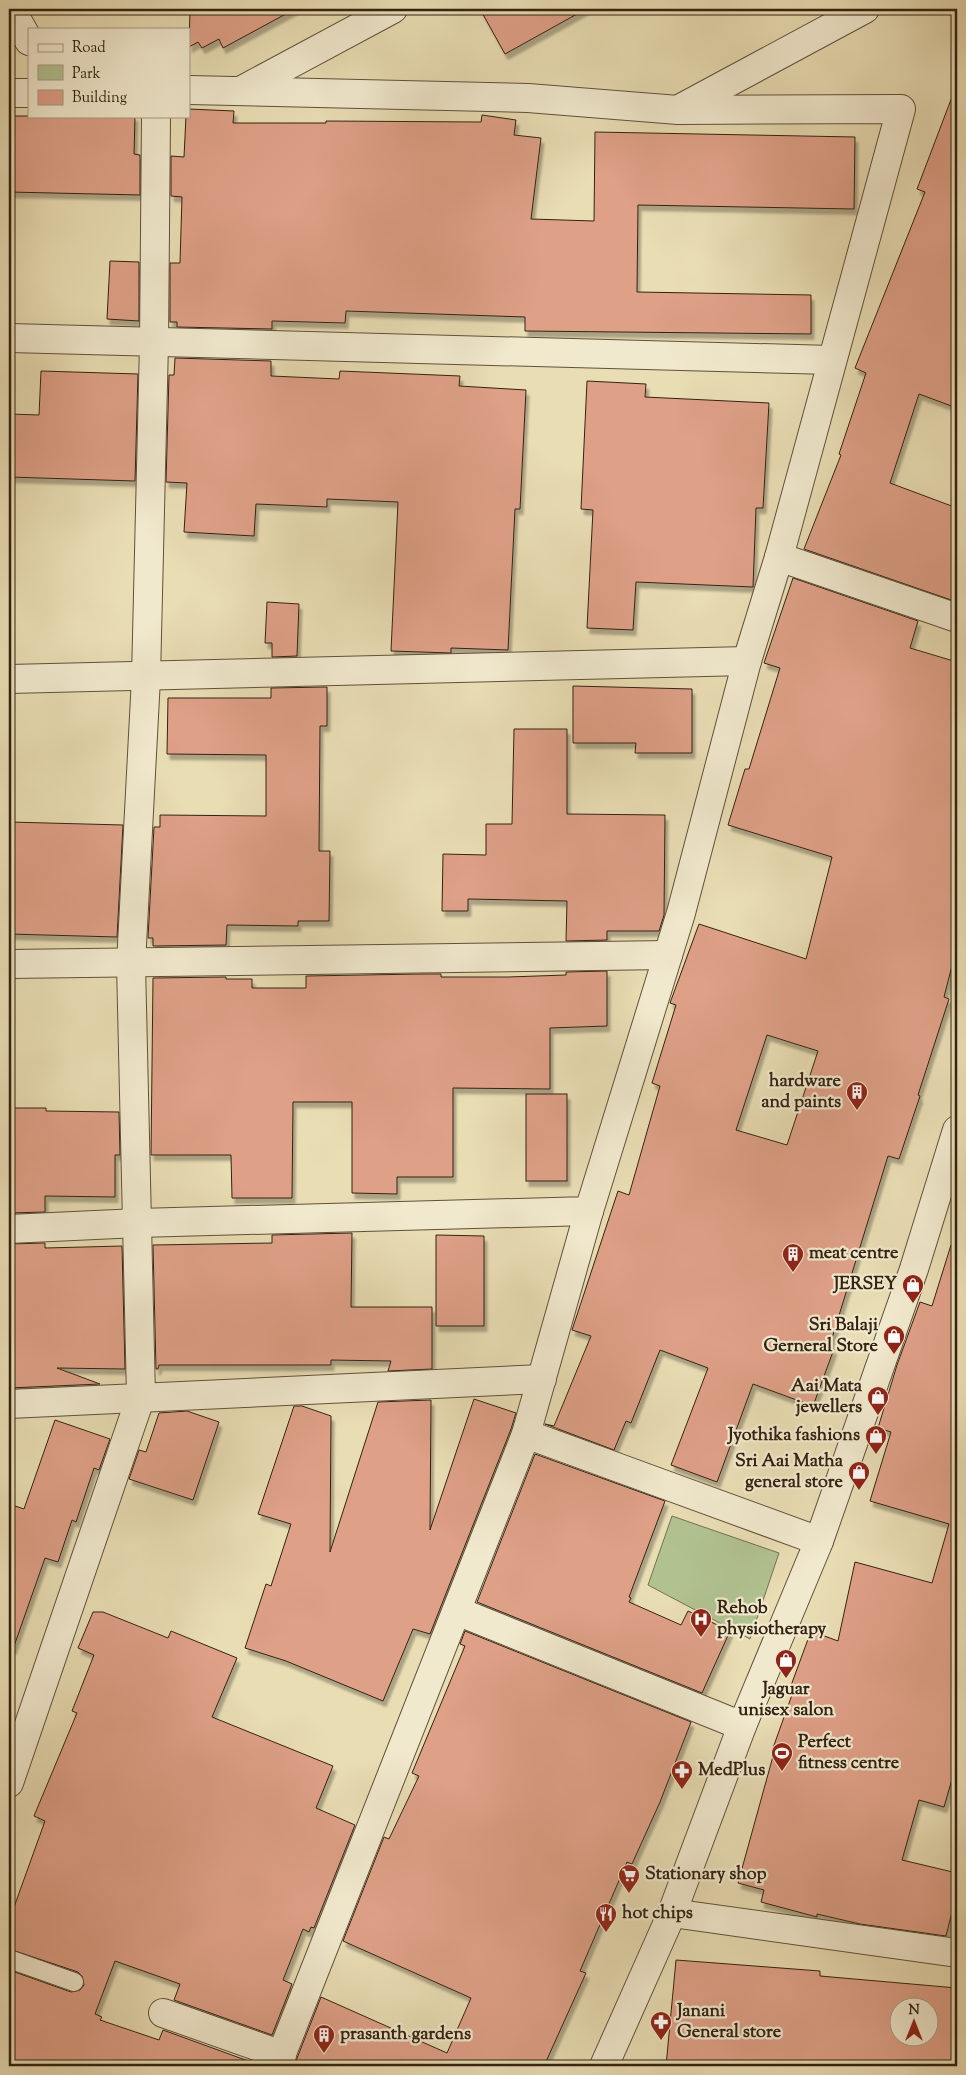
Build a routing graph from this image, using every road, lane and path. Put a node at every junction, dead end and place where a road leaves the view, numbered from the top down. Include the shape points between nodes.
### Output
1 (11, 9) edge
2 (394, 9) edge
3 (865, 9) edge
4 (28, 39) edge
5 (190, 90) edge
6 (240, 91) junction
7 (9, 93) edge
8 (28, 93) edge
9 (678, 110) junction
10 (156, 118) edge
11 (9, 338) edge
12 (154, 343) junction
13 (832, 360) junction
14 (779, 557) junction
15 (957, 618) edge
16 (747, 661) junction
17 (146, 678) junction
18 (9, 679) edge
19 (668, 955) junction
20 (9, 964) edge
21 (132, 964) junction
22 (957, 1130) edge
23 (589, 1211) junction
24 (138, 1223) junction
25 (9, 1229) edge
26 (542, 1379) junction
27 (141, 1396) junction
28 (9, 1404) edge
29 (526, 1434) junction
30 (819, 1541) junction
31 (457, 1611) junction
32 (742, 1726) junction
33 (9, 1783) edge
34 (672, 1913) junction
35 (957, 1953) edge
36 (9, 1959) edge
37 (74, 1982) dead end
38 (163, 2013) dead end
39 (280, 2060) edge
40 (604, 2066) edge

1 - 4 street
2 - 6 street
3 - 9 street
5 - 6 street
6 - 9 street via 528,98
7 - 8 street
9 - 13 street via 900,109
10 - 12 street
11 - 12 street
12 - 13 street
12 - 17 street
13 - 14 street
14 - 15 street
14 - 16 street
16 - 17 street
16 - 19 street
17 - 18 street
17 - 21 street
19 - 21 street
19 - 23 street
20 - 21 street
21 - 24 street
22 - 30 street via 914,1269
23 - 24 street
23 - 26 street
24 - 25 street
24 - 27 street
26 - 27 street
26 - 29 street
27 - 28 street
27 - 33 street
29 - 30 street
29 - 31 street
30 - 32 street
31 - 32 street
31 - 39 street
32 - 34 street
34 - 35 street
34 - 40 street
36 - 37 lane
38 - 39 street

